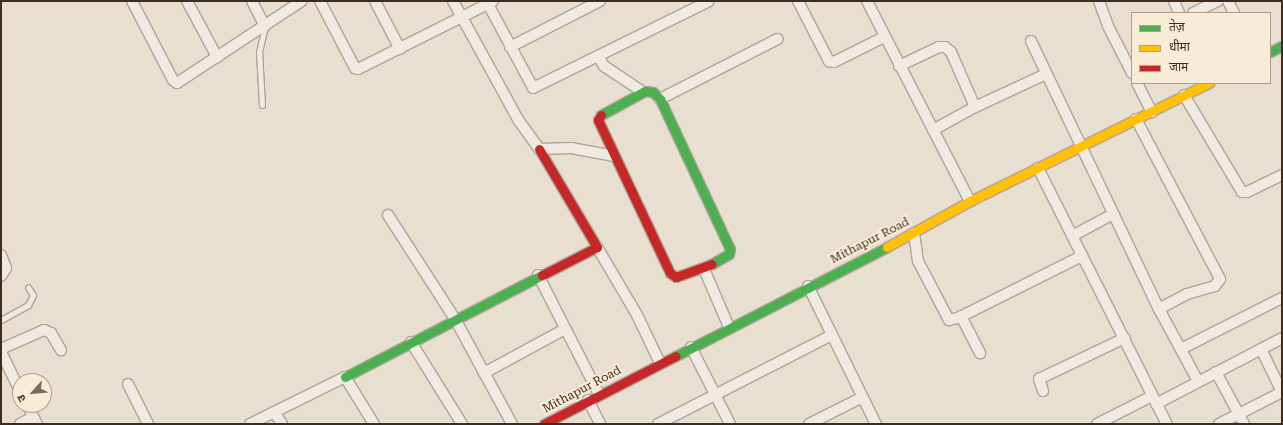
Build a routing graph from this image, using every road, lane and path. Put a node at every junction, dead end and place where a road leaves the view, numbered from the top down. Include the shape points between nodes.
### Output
1 (187, 1) edge
2 (252, 1) edge
3 (302, 1) edge
4 (320, 1) edge
5 (375, 1) edge
6 (454, 1) edge
7 (600, 1) edge
8 (709, 1) edge
9 (798, 1) edge
10 (868, 1) edge
11 (1099, 1) edge
12 (1174, 1) edge
13 (1218, 1) edge
14 (1228, 1) edge
15 (136, 2) edge
16 (489, 2) edge
17 (1179, 12) edge
18 (1195, 12) edge
19 (1234, 12) edge
20 (463, 17) junction
21 (265, 26) junction
22 (884, 37) junction
23 (778, 39) dead end
24 (1031, 41) dead end
25 (1282, 46) edge
26 (510, 47) junction
27 (400, 49) junction
28 (1271, 52) edge
29 (598, 56) junction
30 (217, 57) junction
31 (899, 66) junction
32 (1131, 71) edge
33 (1046, 74) junction
34 (1138, 84) edge
35 (1207, 84) edge
36 (643, 92) junction
37 (1184, 95) junction
38 (660, 99) junction
39 (262, 105) dead end
40 (975, 107) junction
41 (1152, 112) junction
42 (1136, 119) junction
43 (933, 130) junction
44 (1082, 147) junction
45 (539, 149) junction
46 (614, 156) junction
47 (1038, 168) junction
48 (1282, 175) edge
49 (970, 201) junction
50 (1113, 214) junction
51 (388, 215) dead end
52 (914, 233) junction
53 (1072, 236) junction
54 (597, 247) junction
55 (1, 255) edge
56 (1082, 256) junction
57 (704, 269) junction
58 (538, 275) junction
59 (1, 276) edge
60 (808, 286) junction
61 (28, 287) dead end
62 (1282, 298) edge
63 (1159, 308) junction
64 (961, 316) junction
65 (455, 319) junction
66 (1, 320) edge
67 (729, 327) junction
68 (565, 329) junction
69 (832, 336) junction
70 (1125, 338) junction
71 (1282, 338) edge
72 (411, 342) junction
73 (691, 347) junction
74 (1, 349) edge
75 (1181, 349) junction
76 (1261, 349) junction
77 (61, 350) dead end
78 (1, 352) edge
79 (980, 353) dead end
80 (660, 363) junction
81 (1216, 372) junction
82 (484, 373) junction
83 (12, 375) edge
84 (344, 377) junction
85 (1198, 381) junction
86 (128, 384) dead end
87 (1043, 392) dead end
88 (1282, 392) edge
89 (714, 393) junction
90 (599, 394) junction
91 (863, 397) junction
92 (588, 400) junction
93 (1154, 400) junction
94 (274, 412) junction
95 (1238, 414) junction
96 (35, 421) edge
97 (20, 424) edge
98 (147, 424) edge
99 (250, 424) edge
100 (282, 424) edge
101 (374, 424) edge
102 (462, 424) edge
103 (512, 424) edge
104 (544, 424) edge
105 (600, 424) edge
106 (658, 424) edge
107 (730, 424) edge
108 (809, 424) edge
109 (876, 424) edge
110 (1098, 424) edge
111 (1167, 424) edge
112 (1219, 424) edge
113 (1244, 424) edge

1 - 30 street
2 - 21 street
3 - 21 street
4 - 27 street via 355,68 360,69
5 - 27 street
6 - 20 street
7 - 26 street
8 - 29 street
9 - 22 street via 827,60 831,62
10 - 22 street
11 - 32 street via 1108,26
12 - 17 street
13 - 18 street
14 - 19 street
15 - 30 street via 176,83
16 - 20 street
16 - 26 street
20 - 27 street
20 - 45 street via 519,121
21 - 30 street
21 - 39 lane via 259,52
22 - 31 street
23 - 38 street
24 - 33 street
25 - 28 street
26 - 29 street via 532,88
29 - 36 street via 604,66
31 - 40 street via 939,47 945,47 951,52
31 - 43 street
33 - 40 street
33 - 44 street
34 - 41 street
35 - 37 street, Mithapur Road
36 - 38 street via 650,91
36 - 46 street via 598,118
37 - 41 street, Mithapur Road
37 - 48 street via 1242,192
38 - 57 street via 730,249 729,254
40 - 43 street
41 - 42 street, Mithapur Road
42 - 44 street, Mithapur Road
42 - 63 street via 1220,279 1216,286 1187,294
43 - 49 street
44 - 47 street, Mithapur Road
44 - 50 street
45 - 46 street via 571,148
45 - 54 street
46 - 57 street via 672,276
47 - 49 street, Mithapur Road
47 - 53 street
49 - 52 street, Mithapur Road
50 - 53 street
50 - 63 street
51 - 65 street
52 - 60 street, Mithapur Road
52 - 64 street via 918,261 946,317 950,320
53 - 56 street
54 - 58 street
54 - 80 street via 637,315
55 - 59 street via 6,268
56 - 64 street
56 - 70 street
57 - 67 street
58 - 65 street
58 - 68 street
60 - 67 street, Mithapur Road
60 - 69 street
61 - 66 lane via 33,295 28,305
62 - 75 street
63 - 75 street
64 - 79 street
65 - 72 street
65 - 82 street
67 - 73 street, Mithapur Road
68 - 82 street
68 - 90 street
69 - 89 street
69 - 91 street
70 - 87 street via 1039,379
70 - 93 street
71 - 76 street
72 - 84 street
72 - 102 street
73 - 80 street, Mithapur Road
73 - 89 street
74 - 77 street via 44,330 51,333
75 - 85 street
76 - 81 street
76 - 88 street
78 - 83 street
80 - 90 street, Mithapur Road
81 - 85 street
81 - 95 street
82 - 103 street
84 - 94 street
84 - 101 street
85 - 93 street
86 - 98 street
88 - 95 street
89 - 106 street
89 - 107 street
90 - 92 street, Mithapur Road
91 - 108 street
91 - 109 street
92 - 104 street, Mithapur Road
92 - 105 street
93 - 110 street
93 - 111 street
94 - 99 street
94 - 100 street
95 - 112 street
95 - 113 street
96 - 97 street

